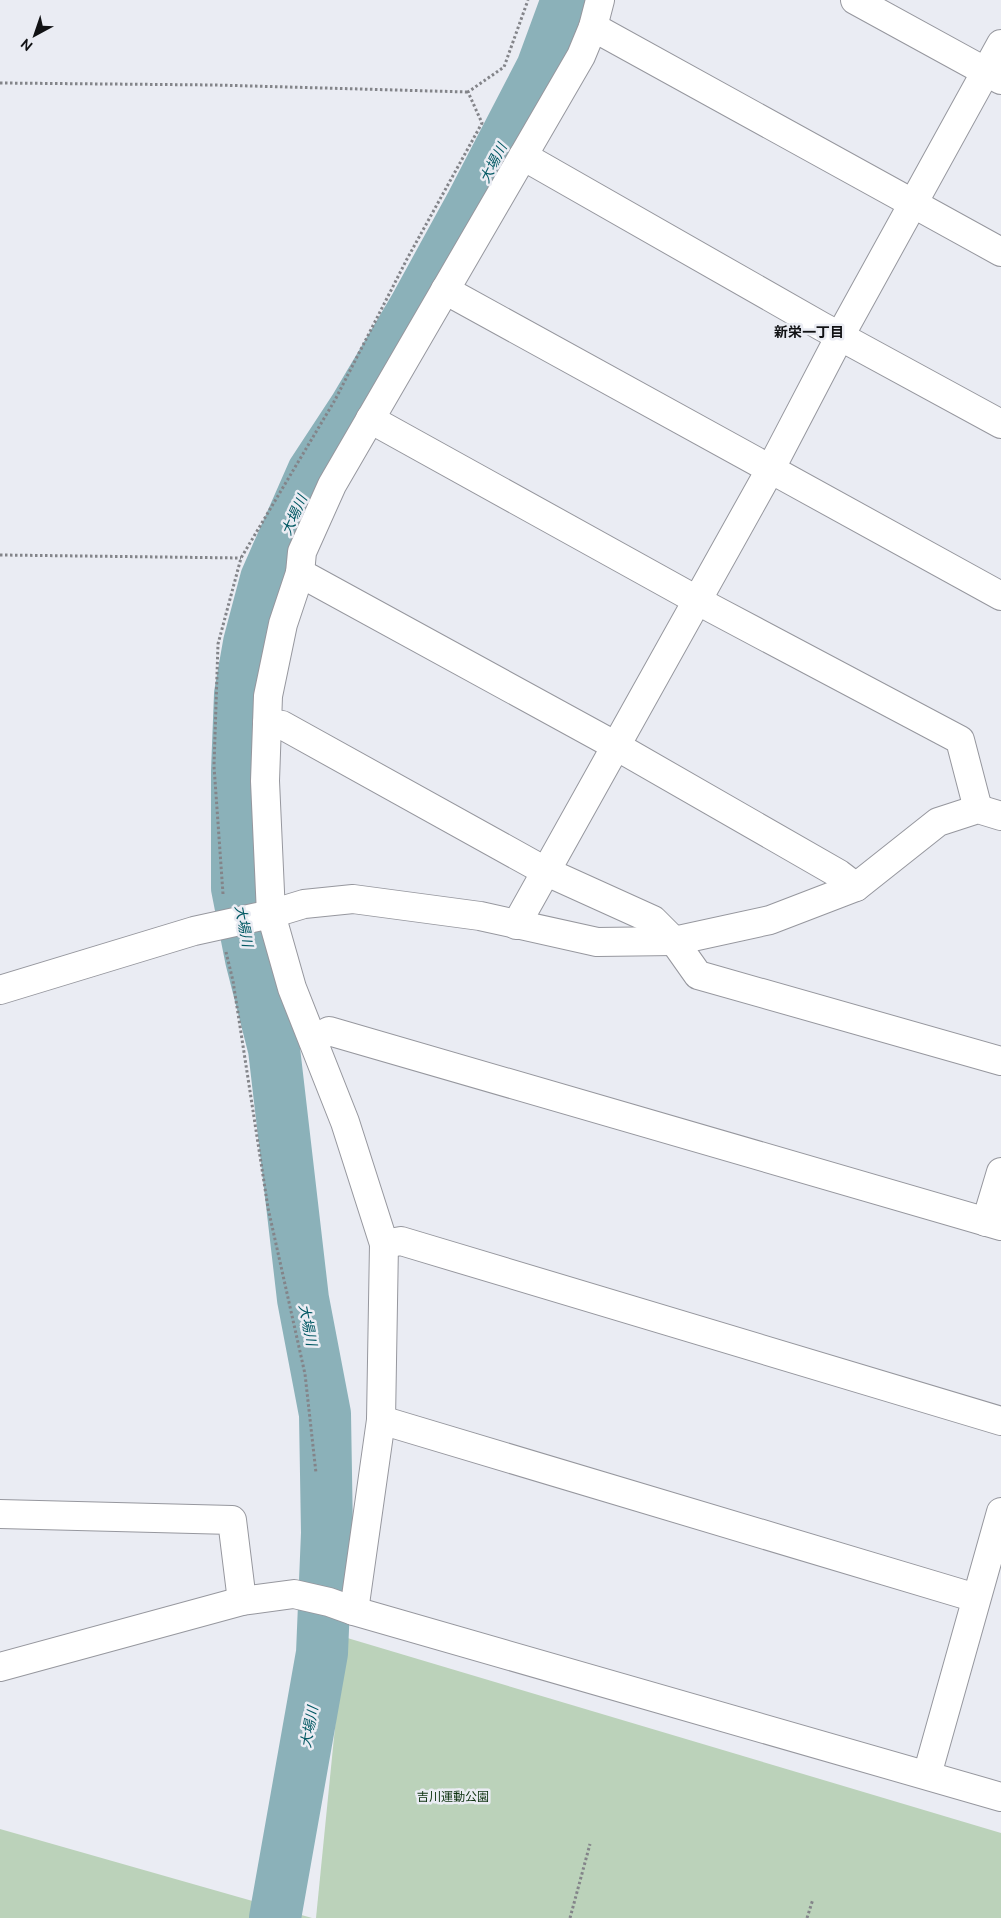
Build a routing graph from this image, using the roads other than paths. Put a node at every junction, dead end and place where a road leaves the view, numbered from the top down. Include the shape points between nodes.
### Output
1 (600, 0) edge
2 (855, 0) edge
3 (593, 27) junction
4 (1001, 44) edge
5 (994, 76) edge
6 (523, 156) junction
7 (913, 204) junction
8 (1001, 252) edge
9 (445, 290) junction
10 (840, 336) junction
11 (370, 419) junction
12 (1001, 424) edge
13 (770, 470) junction
14 (300, 573) junction
15 (1001, 596) edge
16 (697, 600) junction
17 (267, 723) junction
18 (616, 746) junction
19 (989, 812) edge
20 (547, 872) junction
21 (856, 887) junction
22 (252, 918) junction
23 (516, 925) junction
24 (674, 941) junction
25 (0, 990) edge
26 (313, 1040) junction
27 (1001, 1061) edge
28 (1001, 1172) edge
29 (994, 1224) edge
30 (384, 1244) junction
31 (381, 1420) junction
32 (1001, 1421) edge
33 (1001, 1512) edge
34 (0, 1514) edge
35 (976, 1598) junction
36 (242, 1601) junction
37 (354, 1611) junction
38 (0, 1667) edge
39 (927, 1774) junction
40 (1001, 1797) edge

1 - 3 street
2 - 5 street
3 - 6 street
3 - 7 street
4 - 5 street
5 - 7 street
6 - 9 street
6 - 10 street
7 - 8 street
7 - 10 street
9 - 11 street
9 - 13 street
10 - 12 street
10 - 13 street
11 - 14 street via 332,485 302,552
11 - 16 street
13 - 15 street
13 - 16 street
14 - 17 street via 283,624 268,696
14 - 18 street
16 - 18 street
16 - 19 street via 960,740
17 - 20 street via 282,725
17 - 22 street
18 - 20 street
18 - 21 street via 839,874
19 - 21 street via 938,822
20 - 23 street
20 - 24 street via 653,920
21 - 24 street via 770,920
22 - 23 street via 304,904 352,899 480,916
22 - 25 street via 194,931
22 - 26 street via 292,988
23 - 24 street via 597,942
24 - 27 street via 698,975
26 - 29 street via 329,1031
26 - 30 street
28 - 29 street
30 - 31 street
30 - 32 street via 401,1241
31 - 35 street
31 - 37 street
33 - 35 street
34 - 36 street via 232,1520
35 - 39 street
36 - 37 street via 294,1594
36 - 38 street
37 - 39 street
39 - 40 street

